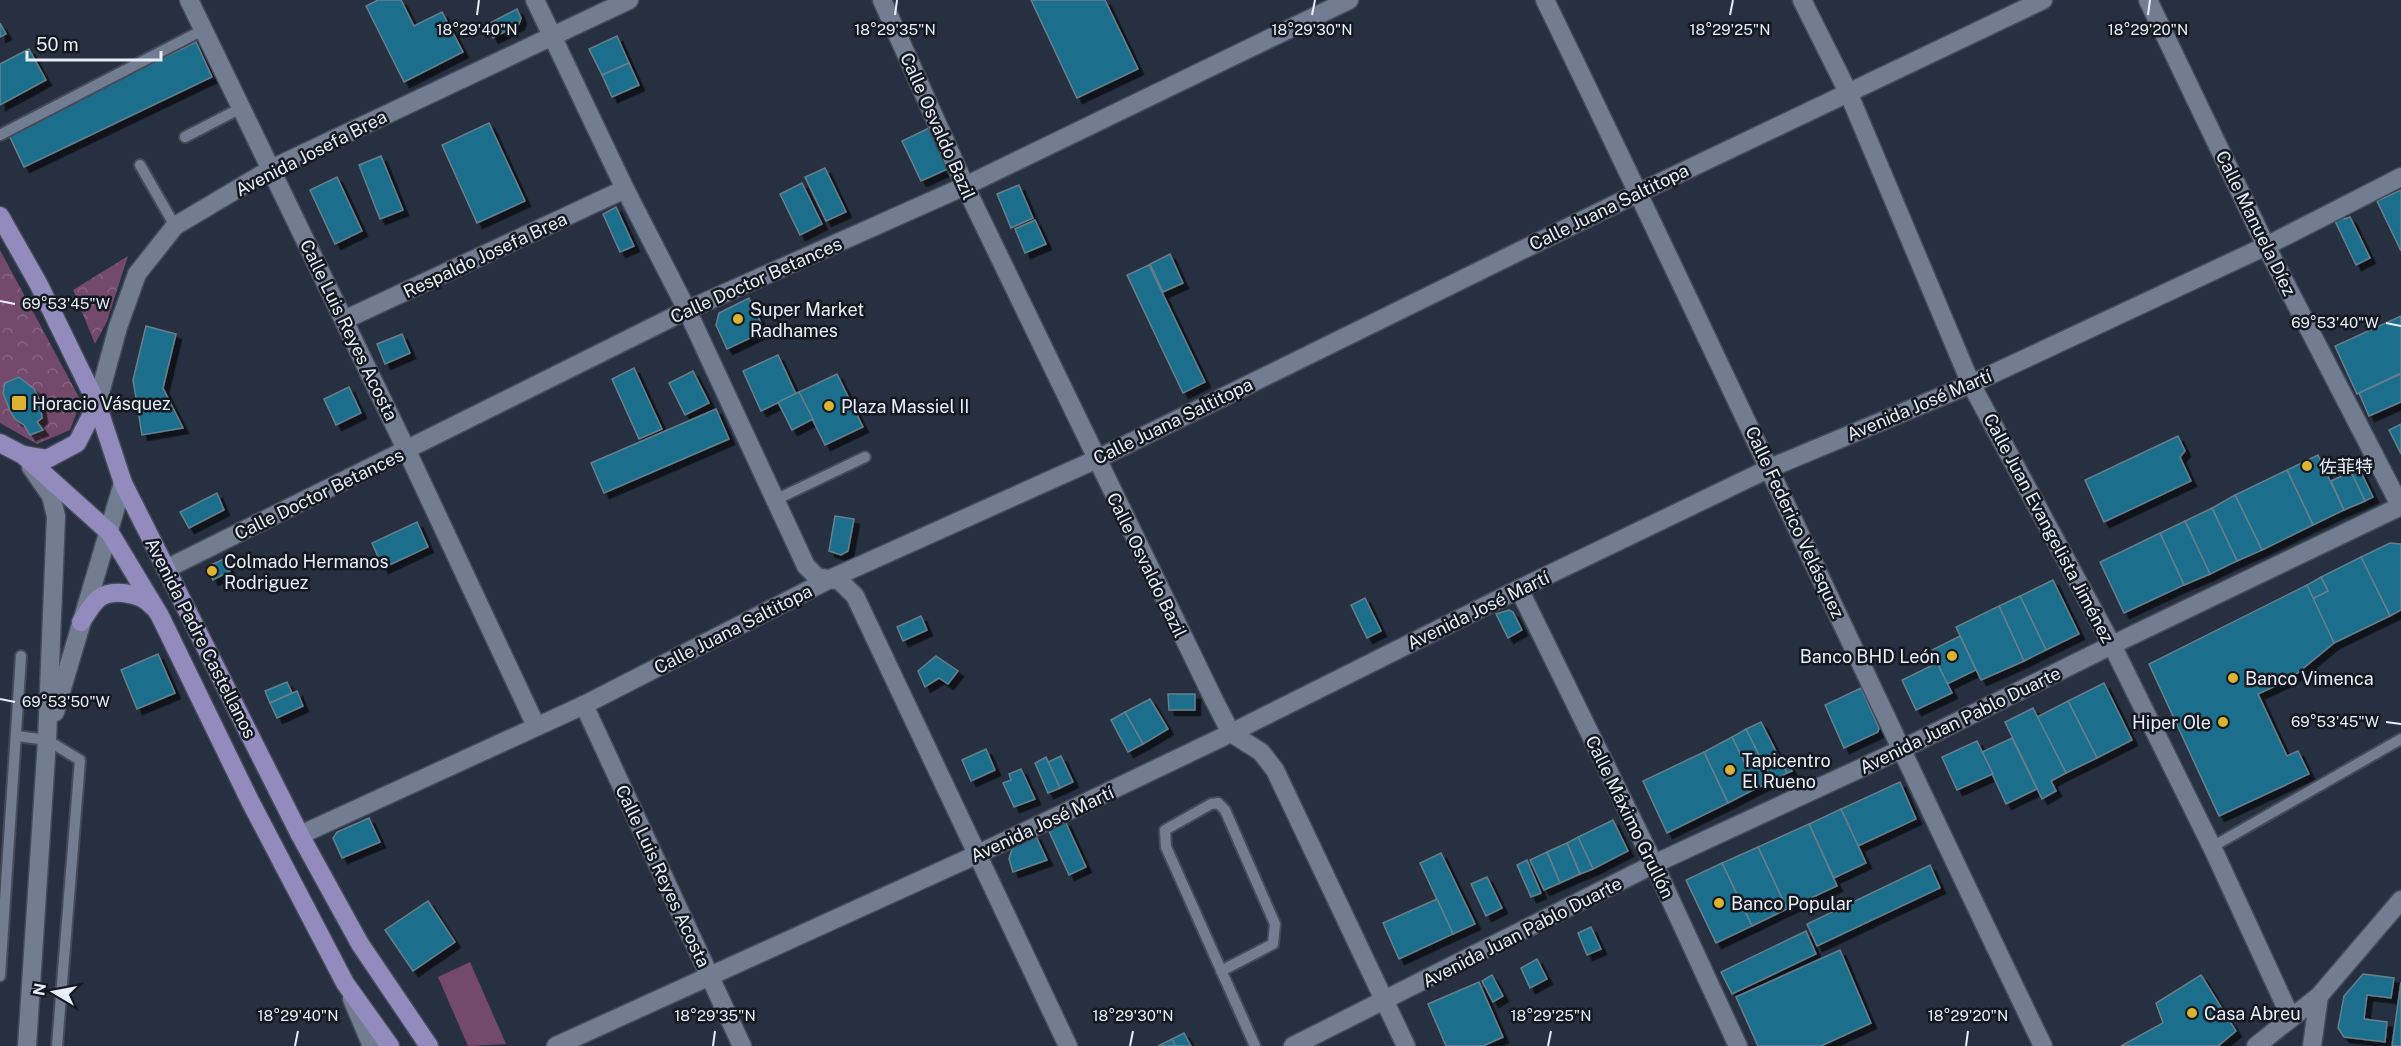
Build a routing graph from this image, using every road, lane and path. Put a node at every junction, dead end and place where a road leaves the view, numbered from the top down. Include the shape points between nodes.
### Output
1 (189, 0) edge
2 (535, 0) edge
3 (629, 0) edge
4 (882, 0) edge
5 (1349, 0) edge
6 (1545, 0) edge
7 (1802, 0) edge
8 (2043, 0) edge
9 (2148, 0) edge
10 (203, 30) junction
11 (552, 36) junction
12 (1848, 92) junction
13 (241, 108) junction
14 (0, 135) edge
15 (184, 137) dead end
16 (140, 165) dead end
17 (271, 169) junction
18 (2401, 177) edge
19 (965, 186) junction
20 (625, 189) junction
21 (1638, 193) junction
22 (0, 216) edge
23 (175, 226) junction
24 (2266, 246) junction
25 (687, 310) junction
26 (344, 320) junction
27 (1971, 384) junction
28 (97, 404) junction
29 (0, 443) edge
30 (407, 451) junction
31 (23, 455) junction
32 (866, 457) dead end
33 (1095, 460) junction
34 (1770, 468) junction
35 (123, 483) junction
36 (775, 500) junction
37 (2401, 507) edge
38 (110, 533) junction
39 (166, 569) junction
40 (830, 579) junction
41 (1519, 589) junction
42 (160, 616) junction
43 (81, 622) junction
44 (2112, 645) junction
45 (21, 656) dead end
46 (584, 705) junction
47 (536, 726) junction
48 (1231, 733) junction
49 (17, 736) junction
50 (2401, 739) edge
51 (47, 740) junction
52 (1900, 750) junction
53 (300, 836) junction
54 (2212, 847) junction
55 (976, 855) junction
56 (1654, 864) junction
57 (2401, 900) edge
58 (1221, 971) junction
59 (0, 976) edge
60 (710, 978) junction
61 (345, 983) junction
62 (2319, 996) junction
63 (1385, 1002) junction
64 (2291, 1018) junction
65 (27, 1046) edge
66 (57, 1046) edge
67 (372, 1046) edge
68 (390, 1046) edge
69 (429, 1046) edge
70 (556, 1046) edge
71 (742, 1046) edge
72 (1068, 1046) edge
73 (1255, 1046) edge
74 (1293, 1046) edge
75 (1406, 1046) edge
76 (1738, 1046) edge
77 (2043, 1046) edge
78 (2258, 1046) edge
79 (2312, 1046) edge

1 - 10 street, Calle Luis Reyes Acosta
2 - 11 street
3 - 11 street, Avenida Josefa Brea
4 - 19 street, Calle Osvaldo Bazil
5 - 19 street, Calle Doctor Betances
6 - 21 street, Calle Federico Velásquez
7 - 12 street, Calle Juan Evangelista Jiménez
8 - 12 street, Calle Juana Saltitopa
9 - 24 street, Calle Manuela Díez
10 - 13 street, Calle Luis Reyes Acosta
10 - 14 lane
11 - 17 street, Avenida Josefa Brea
11 - 20 street
12 - 21 street, Calle Juana Saltitopa
12 - 27 street, Calle Juan Evangelista Jiménez
13 - 15 lane
13 - 17 street, Calle Luis Reyes Acosta
16 - 23 lane
17 - 23 street, Avenida Josefa Brea
17 - 26 street, Calle Luis Reyes Acosta
18 - 24 street, Avenida José Martí
19 - 25 street, Calle Doctor Betances
19 - 33 street, Calle Osvaldo Bazil
20 - 25 street
20 - 26 street, Respaldo Josefa Brea
21 - 33 street, Calle Juana Saltitopa
21 - 34 street, Calle Federico Velásquez
22 - 28 main road, Avenida Padre Castellanos via 38,283
23 - 28 street, Avenida Josefa Brea via 137,274
24 - 27 street, Avenida José Martí
24 - 37 street, Calle Manuela Díez
25 - 30 street, Calle Doctor Betances
25 - 36 street
26 - 30 street, Calle Luis Reyes Acosta
27 - 34 street, Avenida José Martí
27 - 44 street, Calle Juan Evangelista Jiménez
28 - 31 main road via 77,443 47,459
28 - 35 main road, Avenida Padre Castellanos
29 - 31 main road, Avenida Padre Castellanos
30 - 39 street, Calle Doctor Betances
30 - 47 street, Calle Luis Reyes Acosta
31 - 38 main road, Avenida Padre Castellanos
31 - 51 street via 51,496 56,516
32 - 36 lane
33 - 40 street, Calle Juana Saltitopa
33 - 48 street, Calle Osvaldo Bazil
34 - 41 street, Avenida José Martí
34 - 52 street, Calle Federico Velásquez
35 - 38 street
35 - 39 main road, Avenida Padre Castellanos
36 - 40 street via 810,573
37 - 44 street, Avenida Juan Pablo Duarte
38 - 42 main road, Avenida Padre Castellanos
38 - 43 street
39 - 53 main road, Avenida Padre Castellanos
40 - 46 street, Calle Juana Saltitopa
40 - 55 street via 840,581 855,596 954,800
41 - 48 street, Avenida José Martí
41 - 56 street, Calle Máximo Grullón
42 - 43 main road via 141,596 110,593 98,599
42 - 61 main road, Avenida Padre Castellanos
43 - 51 street
44 - 52 street, Avenida Juan Pablo Duarte
44 - 54 street, Calle Juan Evangelista Jiménez
45 - 49 lane
46 - 47 street, Calle Juana Saltitopa
46 - 60 street, Calle Luis Reyes Acosta
47 - 53 street, Calle Juana Saltitopa
48 - 55 street, Avenida José Martí
48 - 63 street via 1261,752 1275,770
49 - 51 lane
49 - 59 lane
50 - 54 lane
51 - 65 street
51 - 66 lane via 80,760
52 - 56 street, Avenida Juan Pablo Duarte
52 - 77 street, Calle Federico Velásquez
53 - 69 main road, Avenida Padre Castellanos via 360,944
54 - 64 street, Calle Juan Evangelista Jiménez
55 - 60 street, Avenida José Martí
55 - 72 street
56 - 63 street, Avenida Juan Pablo Duarte
56 - 76 street, Calle Máximo Grullón
57 - 62 street
58 - 58 lane via 1164,837 1164,830 1218,803 1230,821 1275,924 1273,944
58 - 73 lane
60 - 70 street, Avenida José Martí
60 - 71 street, Calle Luis Reyes Acosta
61 - 67 street
61 - 68 main road, Avenida Padre Castellanos
62 - 64 street
62 - 79 street
63 - 74 street, Avenida Juan Pablo Duarte
63 - 75 street
64 - 78 street

